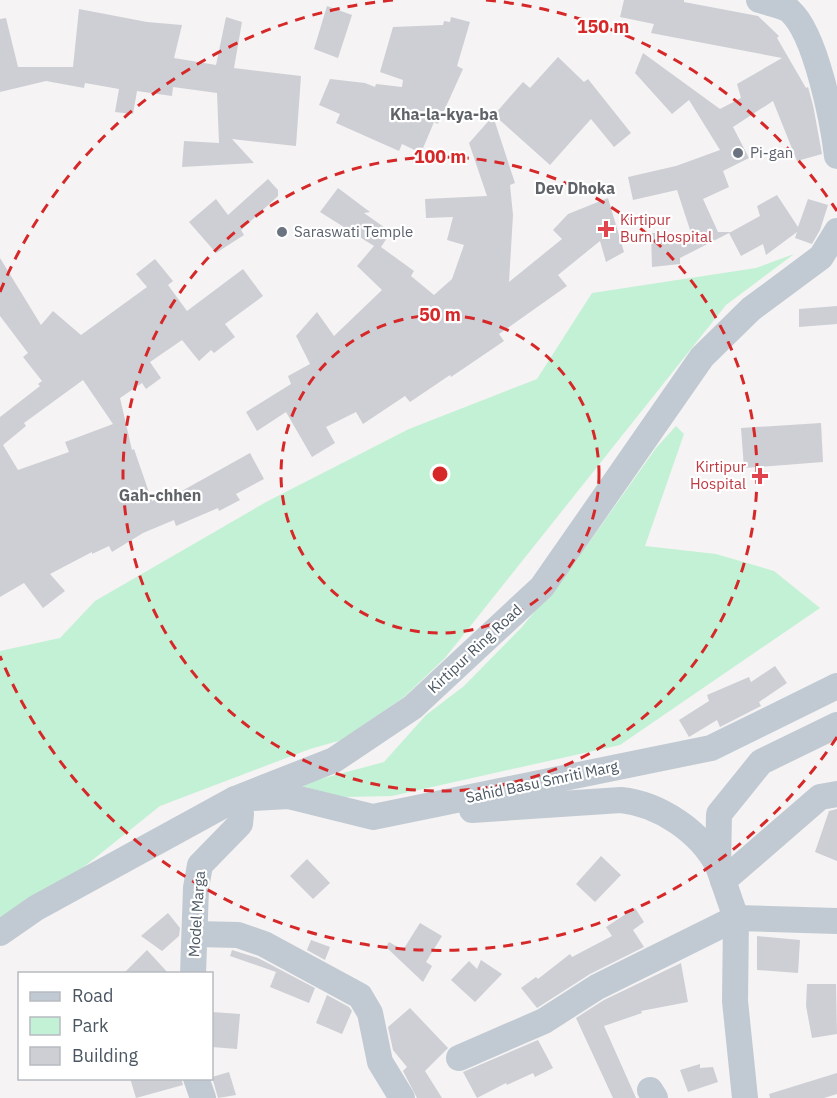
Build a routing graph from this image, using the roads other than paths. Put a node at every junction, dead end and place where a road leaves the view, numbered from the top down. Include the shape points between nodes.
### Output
1 (759, 0) edge
2 (837, 156) edge
3 (837, 231) edge
4 (837, 686) edge
5 (837, 725) edge
6 (837, 794) edge
7 (236, 799) junction
8 (373, 817) junction
9 (720, 874) junction
10 (736, 918) junction
11 (837, 921) edge
12 (0, 933) edge
13 (196, 934) junction
14 (194, 972) edge
15 (459, 1059) dead end
16 (197, 1080) edge
17 (203, 1098) edge
18 (402, 1098) edge
19 (745, 1098) edge

1 - 2 street via 789,10 803,31 818,68
3 - 7 street, Kirtipur Ring Road via 821,257 751,309 702,357 542,587 413,707 334,760
4 - 8 street, Sahid Basu Smriti Marg via 711,748
5 - 9 street via 761,762 719,814
6 - 9 street via 820,797
7 - 8 street, Sahid Basu Smriti Marg via 288,796
7 - 12 street, Kirtipur Ring Road via 36,908
7 - 13 street, Model Marga via 240,824 200,865
8 - 9 street via 621,800 642,802 709,848
9 - 10 street
10 - 11 street
10 - 15 street via 597,987 544,1021
10 - 19 street via 735,1001
13 - 14 street, Model Marga
13 - 18 street via 238,935 264,944 360,996 370,1013 380,1062
16 - 17 street

